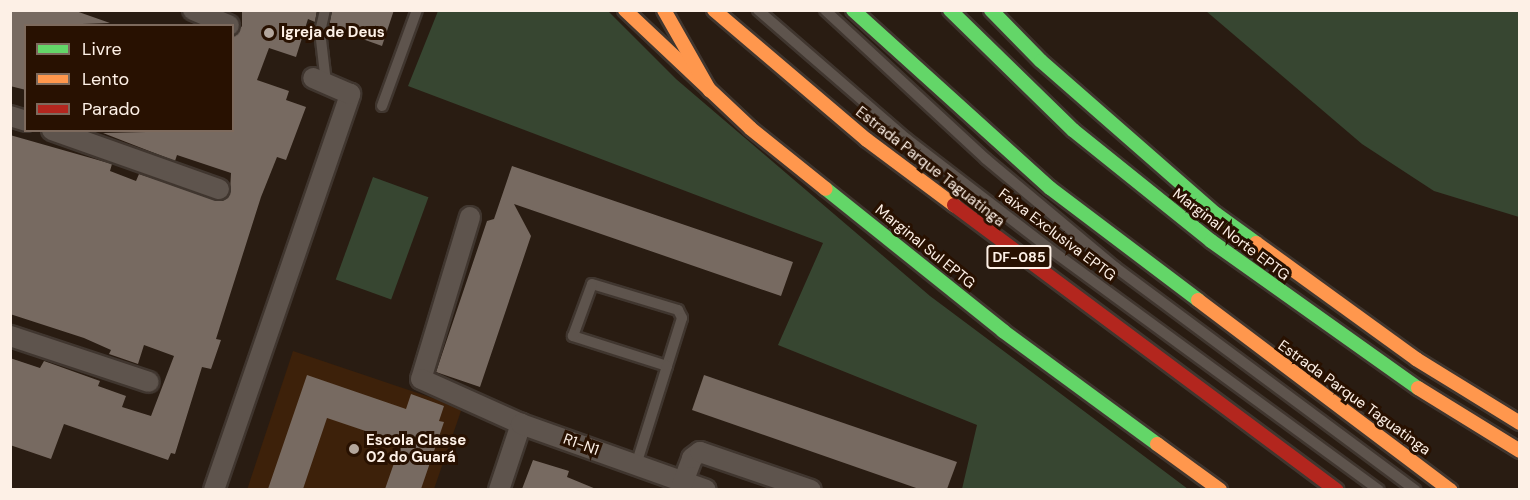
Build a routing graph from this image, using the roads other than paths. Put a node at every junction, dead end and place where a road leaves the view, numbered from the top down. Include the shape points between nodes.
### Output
1 (193, 10) edge
2 (325, 10) edge
3 (417, 10) edge
4 (625, 10) edge
5 (664, 10) edge
6 (714, 10) edge
7 (758, 10) edge
8 (825, 10) edge
9 (853, 10) edge
10 (950, 10) edge
11 (991, 10) edge
12 (227, 24) edge
13 (320, 81) joint
14 (710, 91) junction
15 (382, 106) dead end
16 (58, 132) edge
17 (219, 189) dead end
18 (470, 217) dead end
19 (10, 336) edge
20 (668, 366) junction
21 (149, 382) dead end
22 (1520, 423) edge
23 (521, 424) junction
24 (1520, 451) edge
25 (636, 465) junction
26 (682, 486) edge
27 (214, 489) edge
28 (499, 489) edge
29 (706, 489) edge
30 (812, 489) edge
31 (1220, 489) edge
32 (1336, 489) edge
33 (1379, 489) edge
34 (1415, 489) edge
35 (1450, 489) edge

1 - 12 street
2 - 13 lane via 320,31
3 - 15 lane
4 - 14 main road, Marginal Sul EPTG
5 - 14 main road
6 - 32 main road, Estrada Parque Taguatinga / DF-085 via 867,140
7 - 33 lane, Faixa Exclusiva EPTG via 934,161
8 - 34 lane, Faixa Exclusiva EPTG via 986,159 1115,267
9 - 35 main road, Estrada Parque Taguatinga via 1050,188
10 - 24 main road, Marginal Norte EPTG via 1073,130 1210,241 1380,364
11 - 22 main road, Marginal Norte EPTG via 1041,61 1216,214 1353,316
13 - 27 street via 350,94
14 - 31 main road, Marginal Sul EPTG via 1003,331
16 - 17 street
18 - 23 street, R1-N1 via 421,379
19 - 21 street
20 - 20 lane via 682,318 678,310 596,285 588,286 573,336
20 - 25 lane
23 - 25 street, R1-N1
23 - 28 street
25 - 26 street, R1-N1
26 - 29 street, R1-N1
26 - 30 street via 692,458 700,452

